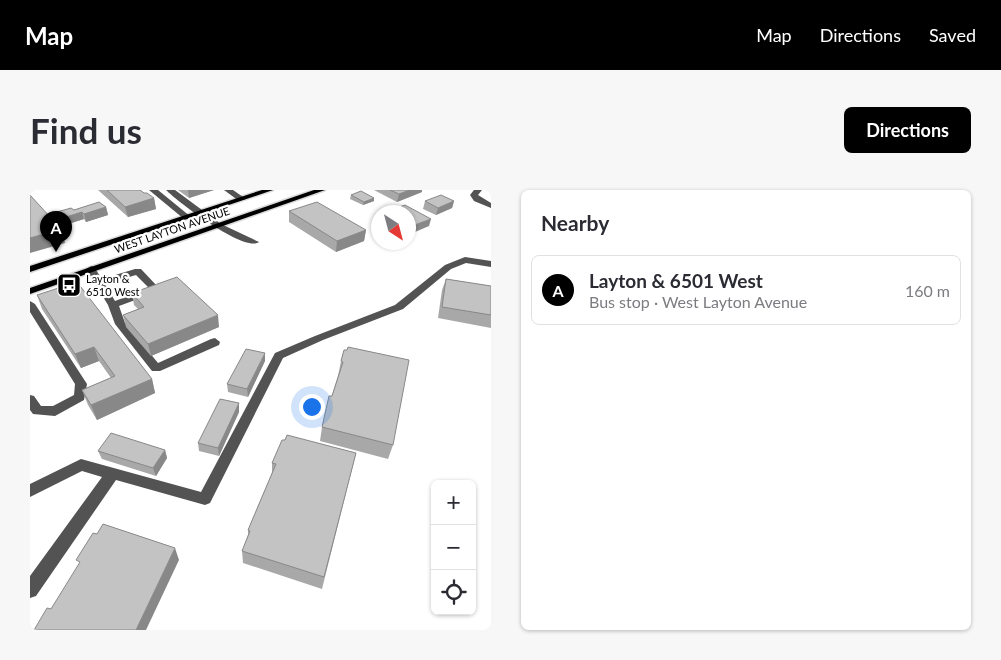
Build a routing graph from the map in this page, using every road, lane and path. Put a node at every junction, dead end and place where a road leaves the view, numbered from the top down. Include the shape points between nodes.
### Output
1 (153, 190) edge
2 (170, 190) edge
3 (228, 190) edge
4 (269, 190) edge
5 (321, 190) edge
6 (478, 190) edge
7 (242, 199) junction
8 (491, 206) edge
9 (201, 213) junction
10 (188, 217) junction
11 (218, 226) junction
12 (255, 242) dead end
13 (491, 255) edge
14 (476, 262) junction
15 (491, 264) edge
16 (30, 269) edge
17 (91, 269) junction
18 (100, 284) junction
19 (30, 291) edge
20 (30, 304) edge
21 (113, 306) junction
22 (215, 342) dead end
23 (30, 399) edge
24 (113, 473) junction
25 (30, 491) edge
26 (30, 590) edge

1 - 10 lane
2 - 9 lane
3 - 7 lane
4 - 7 main road, WEST LAYTON AVENUE
5 - 11 main road, WEST LAYTON AVENUE
6 - 8 lane via 474,195 477,199
7 - 9 main road, WEST LAYTON AVENUE
9 - 10 main road, WEST LAYTON AVENUE
9 - 11 lane
10 - 16 main road, WEST LAYTON AVENUE
11 - 12 lane
11 - 17 main road, WEST LAYTON AVENUE
13 - 14 lane
14 - 15 lane
14 - 24 lane via 465,260 448,267 399,307 279,356 206,499
17 - 18 lane
17 - 19 main road, WEST LAYTON AVENUE
18 - 21 lane
18 - 21 lane via 138,271 154,288
20 - 23 lane via 81,384 80,397 55,411 37,411
21 - 22 lane via 120,324 156,368
24 - 25 lane via 82,464
24 - 26 lane

